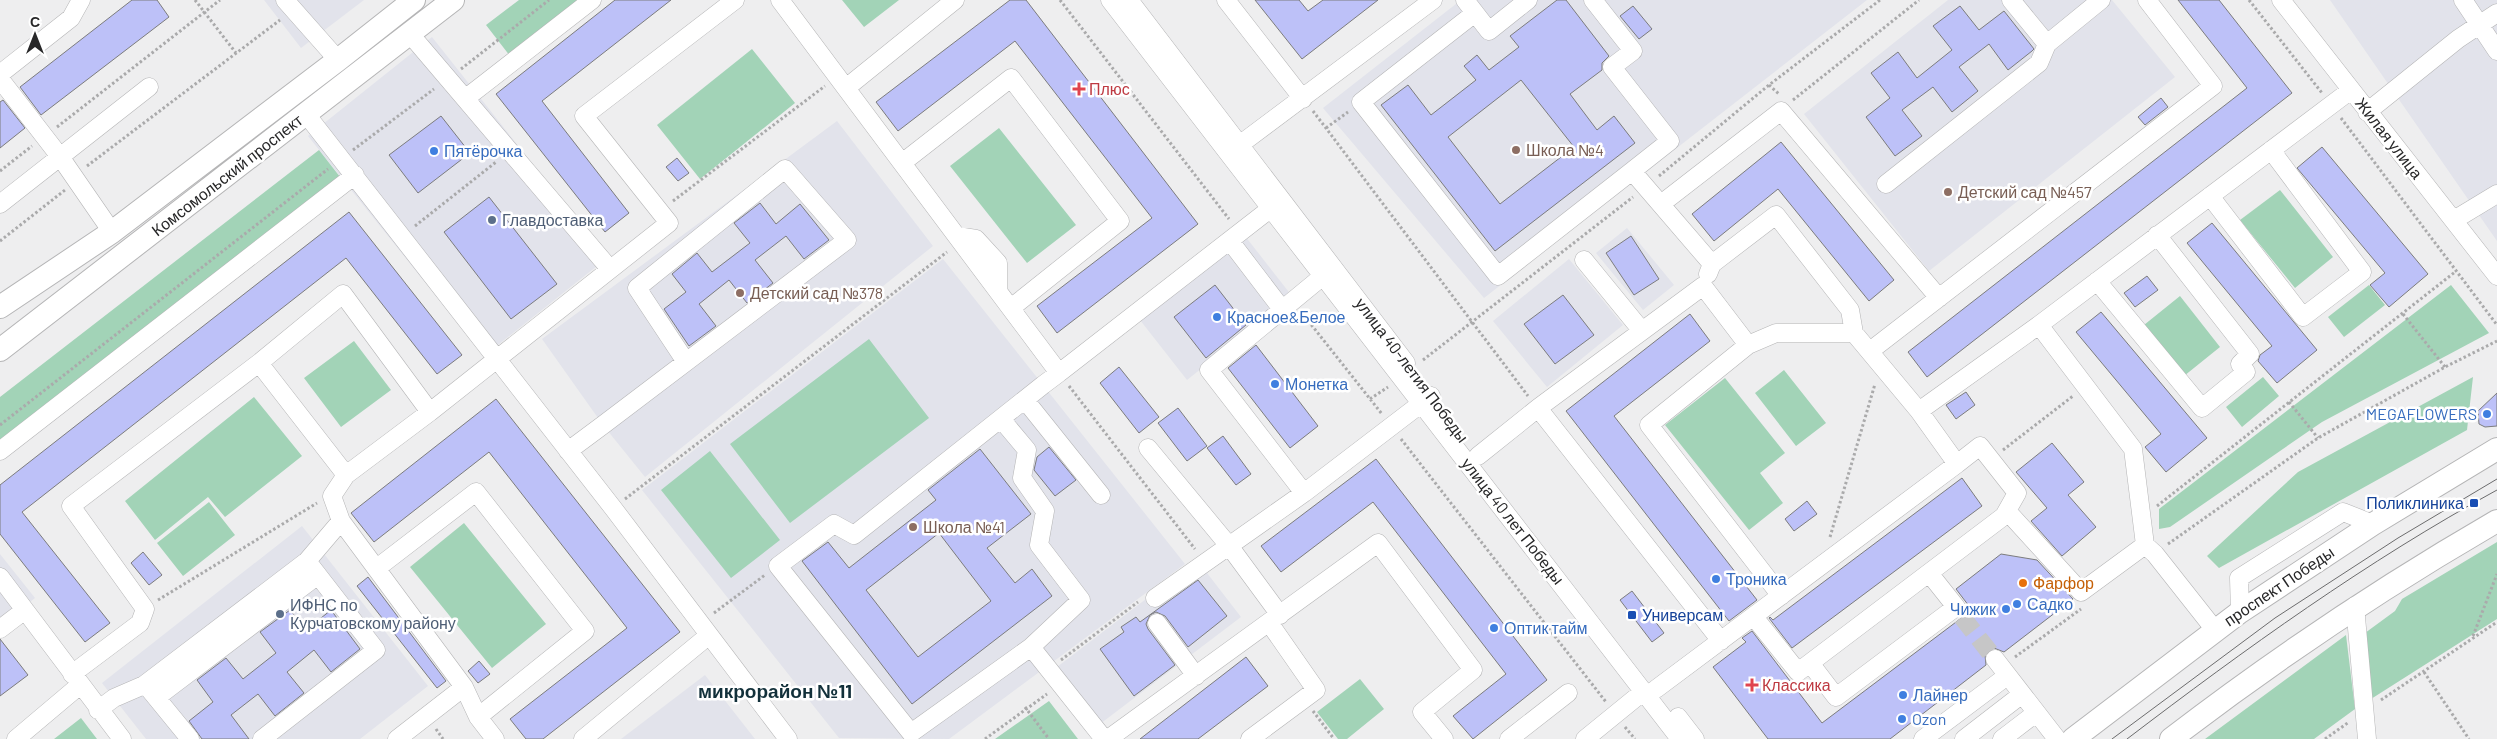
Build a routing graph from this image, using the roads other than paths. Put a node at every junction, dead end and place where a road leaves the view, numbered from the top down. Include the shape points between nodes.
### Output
1 (81, 0) edge
2 (453, 0) edge
3 (592, 0) edge
4 (735, 0) edge
5 (780, 0) edge
6 (954, 0) edge
7 (1110, 0) edge
8 (1129, 0) edge
9 (1226, 0) edge
10 (1433, 0) edge
11 (1528, 0) edge
12 (1593, 0) edge
13 (2011, 0) edge
14 (2101, 0) edge
15 (2147, 0) edge
16 (2281, 0) edge
17 (2463, 0) edge
18 (403, 4) edge
19 (289, 5) edge
20 (1470, 6) edge
21 (2497, 12) edge
22 (2479, 25) junction
23 (410, 34) junction
24 (2047, 44) junction
25 (2497, 51) edge
26 (338, 60) junction
27 (0, 74) edge
28 (0, 79) edge
29 (842, 82) junction
30 (150, 87) dead end
31 (2351, 90) junction
32 (466, 98) junction
33 (1303, 99) junction
34 (2367, 112) junction
35 (306, 114) junction
36 (1234, 149) junction
37 (2271, 150) junction
38 (62, 158) junction
39 (902, 163) junction
40 (1632, 171) junction
41 (355, 175) junction
42 (1886, 184) dead end
43 (2497, 194) edge
44 (2210, 196) junction
45 (0, 204) edge
46 (1661, 204) junction
47 (1270, 210) junction
48 (2454, 220) junction
49 (112, 232) junction
50 (2158, 235) junction
51 (1235, 237) junction
52 (1584, 260) dead end
53 (1712, 264) junction
54 (610, 269) junction
55 (1322, 276) junction
56 (2497, 276) edge
57 (2097, 281) junction
58 (1703, 286) junction
59 (1939, 298) junction
60 (1286, 304) junction
61 (0, 307) edge
62 (1011, 308) junction
63 (2039, 325) junction
64 (1642, 331) junction
65 (1854, 333) junction
66 (1748, 345) junction
67 (0, 350) edge
68 (1875, 358) junction
69 (497, 360) junction
70 (686, 362) junction
71 (260, 363) junction
72 (1059, 373) junction
73 (1427, 399) junction
74 (1025, 400) junction
75 (1538, 408) junction
76 (1920, 411) junction
77 (430, 412) junction
78 (1001, 419) junction
79 (1148, 448) dead end
80 (2497, 449) edge
81 (0, 451) edge
82 (568, 452) junction
83 (1478, 456) junction
84 (1957, 464) junction
85 (346, 475) junction
86 (1304, 493) junction
87 (1101, 495) dead end
88 (2007, 511) junction
89 (341, 521) junction
90 (2497, 521) edge
91 (2145, 545) junction
92 (1230, 547) junction
93 (307, 561) junction
94 (378, 568) junction
95 (1929, 573) junction
96 (318, 574) junction
97 (0, 577) edge
98 (1780, 596) junction
99 (1150, 598) road end
100 (2356, 606) junction
101 (25, 610) junction
102 (1754, 616) junction
103 (1275, 620) junction
104 (1157, 623) dead end
105 (0, 630) edge
106 (704, 630) junction
107 (2215, 630) junction
108 (1722, 641) junction
109 (1031, 647) junction
110 (1810, 663) junction
111 (1196, 676) junction
112 (76, 680) junction
113 (144, 685) junction
114 (464, 687) junction
115 (1650, 690) junction
116 (1568, 693) dead end
117 (2021, 695) junction
118 (157, 697) junction
119 (98, 710) junction
120 (2036, 713) junction
121 (478, 717) junction
122 (16, 739) edge
123 (122, 739) edge
124 (190, 739) edge
125 (262, 739) edge
126 (397, 739) edge
127 (495, 739) edge
128 (583, 739) edge
129 (788, 739) edge
130 (1104, 739) edge
131 (1108, 739) edge
132 (1250, 739) edge
133 (1444, 739) edge
134 (1509, 739) edge
135 (1586, 739) edge
136 (1680, 739) edge
137 (1694, 739) edge
138 (1923, 739) edge
139 (1964, 739) edge
140 (2002, 739) edge
141 (2057, 739) edge
142 (2073, 739) edge
143 (2171, 739) edge
144 (2367, 739) edge

1 - 27 street via 71,18
2 - 23 main road, Комсомольский проспект
3 - 32 street
4 - 54 street via 584,116 669,223
5 - 29 street
6 - 29 street
7 - 36 street, улица 40-летия Победы
8 - 36 street, улица 40-летия Победы
9 - 33 street
10 - 33 street
11 - 20 street via 1489,30
12 - 40 street via 1633,51 1612,67 1670,141
13 - 24 street
14 - 24 street
15 - 59 street via 2214,86
16 - 31 street, Жилая улица
17 - 22 street
18 - 26 main road, Комсомольский проспект
19 - 26 street
20 - 40 street via 1361,102 1498,276
21 - 22 street
22 - 25 street
22 - 34 street
23 - 32 street
23 - 35 main road, Комсомольский проспект
24 - 42 street via 2039,63
26 - 49 main road, Комсомольский проспект
28 - 38 street
29 - 39 street
30 - 38 street
31 - 34 street, Жилая улица
31 - 37 street
32 - 54 street
33 - 36 street
34 - 48 street, Жилая улица
35 - 41 street
35 - 67 main road, Комсомольский проспект
36 - 47 street, улица 40-летия Победы
36 - 73 street, улица 40-летия Победы
37 - 44 street
37 - 44 street via 2362,272 2303,317
38 - 45 street
38 - 49 street
39 - 62 street via 959,239 976,239 998,263 998,291
39 - 62 street via 1011,78 1120,221
40 - 46 street
41 - 69 street
41 - 81 street
43 - 48 street
44 - 50 street
46 - 53 street
46 - 59 street via 1781,111
47 - 51 street
47 - 55 street, улица 40 лет Победы
48 - 56 street, Жилая улица
49 - 61 main road, Комсомольский проспект
50 - 57 street
50 - 57 street via 2250,354 2240,364 2246,372 2202,408
51 - 60 street
51 - 72 street
52 - 64 street
53 - 58 street
53 - 65 street via 1776,215 1850,310
54 - 69 street
55 - 60 street
55 - 73 street, улица 40 лет Победы
57 - 63 street
58 - 64 street
58 - 66 street
59 - 68 street
60 - 86 street via 1209,370
62 - 72 street
63 - 76 street
63 - 91 street via 2133,449
64 - 75 street
65 - 66 street via 1776,333
65 - 68 street
66 - 98 street via 1649,425
68 - 76 street
69 - 77 street
69 - 82 street
70 - 70 street via 637,288 785,169 847,240
70 - 82 street
71 - 77 street via 343,294
71 - 85 street
71 - 112 street via 71,506 145,608 140,623
72 - 74 street
73 - 83 street, улица 40-летия Победы
73 - 86 street
73 - 115 street, улица 40 лет Победы
74 - 78 street
74 - 87 street
75 - 83 street
75 - 108 street
76 - 84 street
77 - 85 street
78 - 109 street via 1027,450 1022,478 1045,511 1039,545 1080,600
78 - 109 street via 854,535 834,524 778,566 911,733
79 - 92 street
80 - 107 main road, проспект Победы via 2373,524
82 - 106 street
83 - 115 street, улица 40-летия Победы
84 - 88 street via 1980,446 2017,494
84 - 98 street
85 - 89 street via 332,496
86 - 92 street
88 - 91 street via 2081,592
88 - 95 street
89 - 93 street
89 - 94 street
90 - 100 main road
91 - 107 street
92 - 99 street
92 - 103 street
93 - 96 street
93 - 113 street
94 - 114 street
94 - 121 street via 476,492 585,631
95 - 110 street
95 - 110 street via 1959,612 1836,697
96 - 118 street
96 - 125 street via 376,650
97 - 101 street
98 - 102 street
100 - 143 main road via 2248,680
100 - 144 street
101 - 105 street
101 - 112 street
102 - 108 street
102 - 110 street via 1798,672
103 - 111 street
103 - 132 street via 1316,690
103 - 133 street via 1378,543 1473,670 1422,712
104 - 111 street
106 - 128 street
106 - 129 street
107 - 142 main road, проспект Победы
108 - 115 street
109 - 130 street
111 - 131 street
112 - 119 street
112 - 122 street
113 - 118 street
113 - 119 street via 114,698
114 - 121 street
114 - 126 street
115 - 135 street
115 - 136 street, улица 40-летия Победы
115 - 137 street, улица 40-летия Победы
116 - 134 street
117 - 120 street
117 - 138 street via 2001,668
117 - 139 street
118 - 124 street
119 - 123 street
120 - 140 street
120 - 141 street
121 - 127 street

